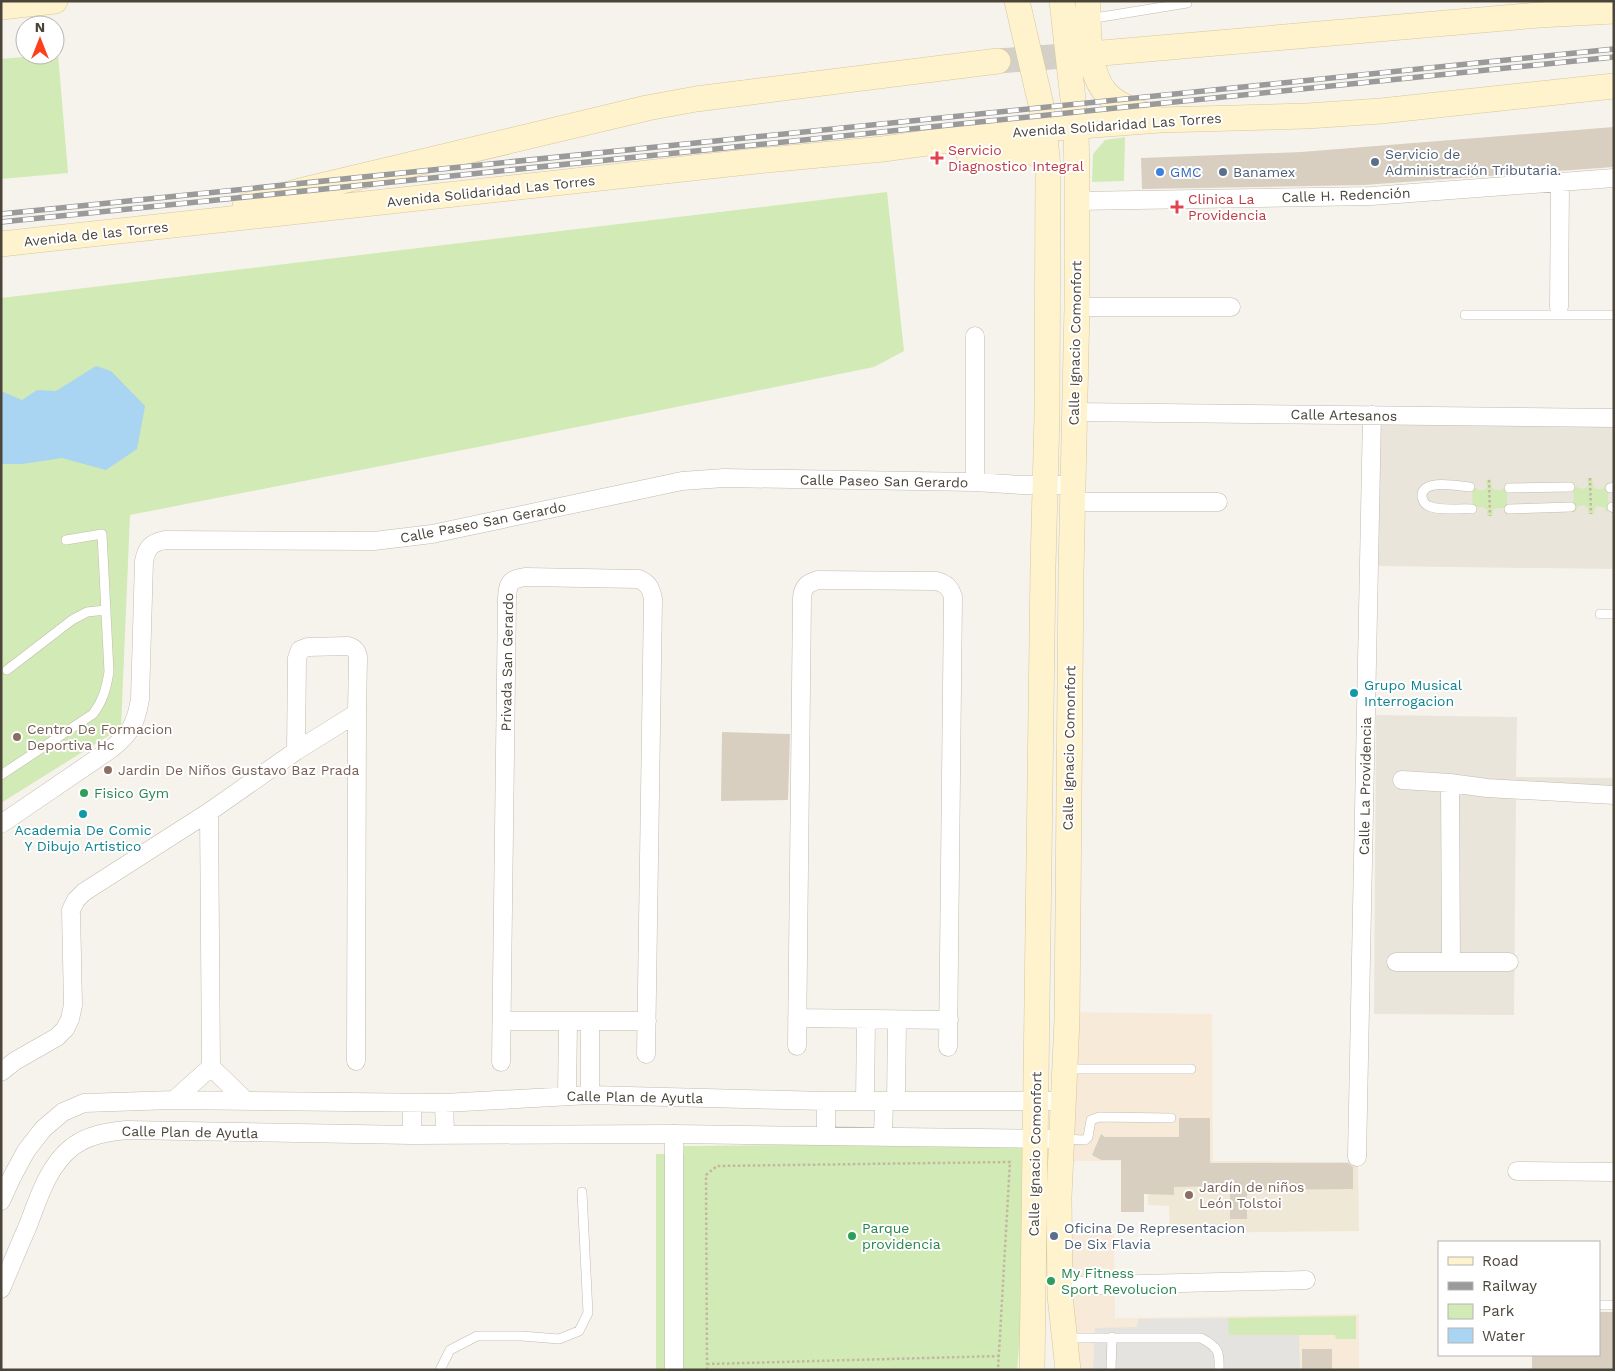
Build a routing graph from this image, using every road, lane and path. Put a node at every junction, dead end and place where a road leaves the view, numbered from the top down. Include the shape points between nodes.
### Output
1 (55, 1) edge
2 (1017, 1) edge
3 (1187, 3) dead end
4 (1, 7) edge
5 (1614, 11) edge
6 (1075, 15) edge
7 (1102, 54) tunnel mouth
8 (998, 61) tunnel mouth
9 (1614, 86) edge
10 (1160, 120) junction
11 (1120, 122) junction
12 (1076, 126) junction
13 (1045, 128) junction
14 (883, 149) junction
15 (1048, 167) junction
16 (1614, 178) edge
17 (1560, 182) junction
18 (1077, 191) junction
19 (190, 224) junction
20 (1, 244) edge
21 (1077, 307) junction
22 (1231, 307) dead end
23 (1559, 307) dead end
24 (1465, 315) dead end
25 (1614, 315) edge
26 (975, 336) dead end
27 (1074, 412) junction
28 (1372, 416) junction
29 (1614, 418) edge
30 (1590, 478) dead end
31 (1489, 480) dead end
32 (975, 482) junction
33 (1046, 485) junction
34 (1470, 487) dead end
35 (1570, 487) dead end
36 (1509, 488) dead end
37 (1073, 493) junction
38 (1218, 502) dead end
39 (1571, 508) dead end
40 (1472, 509) dead end
41 (1509, 509) dead end
42 (1591, 514) dead end
43 (1490, 516) dead end
44 (66, 540) dead end
45 (106, 610) junction
46 (1600, 614) dead end
47 (1614, 614) edge
48 (7, 670) dead end
49 (357, 713) junction
50 (296, 751) junction
51 (1, 775) edge
52 (1402, 780) dead end
53 (1450, 783) junction
54 (1614, 795) edge
55 (209, 812) junction
56 (1, 824) edge
57 (1396, 962) dead end
58 (1451, 962) junction
59 (1510, 962) dead end
60 (797, 1018) junction
61 (866, 1019) junction
62 (897, 1020) junction
63 (949, 1020) junction
64 (502, 1021) junction
65 (646, 1021) junction
66 (568, 1022) junction
67 (590, 1022) junction
68 (797, 1046) dead end
69 (948, 1047) dead end
70 (646, 1054) dead end
71 (356, 1061) dead end
72 (501, 1062) dead end
73 (211, 1067) junction
74 (1065, 1069) junction
75 (1191, 1069) dead end
76 (1, 1072) edge
77 (590, 1094) junction
78 (567, 1095) junction
79 (174, 1100) junction
80 (246, 1101) junction
81 (826, 1101) junction
82 (866, 1101) junction
83 (890, 1101) junction
84 (1036, 1101) junction
85 (1064, 1101) junction
86 (412, 1103) junction
87 (444, 1103) junction
88 (1171, 1118) dead end
89 (445, 1134) junction
90 (674, 1134) junction
91 (412, 1135) junction
92 (826, 1136) junction
93 (883, 1136) junction
94 (1035, 1138) junction
95 (1062, 1139) junction
96 (1358, 1157) dead end
97 (1517, 1171) dead end
98 (1614, 1172) edge
99 (582, 1192) dead end
100 (1, 1201) edge
101 (1306, 1280) dead end
102 (1060, 1286) junction
103 (1, 1289) edge
104 (1600, 1305) edge
105 (1614, 1305) edge
106 (1112, 1337) junction
107 (1064, 1338) junction
108 (999, 1356) junction
109 (707, 1364) junction
110 (440, 1370) edge
111 (674, 1370) edge
112 (707, 1370) edge
113 (998, 1370) edge
114 (1032, 1370) edge
115 (1068, 1370) edge
116 (1111, 1370) edge
117 (1219, 1370) edge

1 - 4 main road
2 - 13 main road, Calle Ignacio Comonfort
3 - 6 lane
5 - 7 main road
6 - 10 main road via 1094,72 1106,93 1120,104
6 - 12 main road, Calle Ignacio Comonfort
8 - 19 main road via 646,108 300,191
9 - 10 main road, Avenida Solidaridad Las Torres via 1381,111
10 - 11 main road, Avenida Solidaridad Las Torres
11 - 12 main road, Avenida Solidaridad Las Torres
11 - 18 main road via 1106,131 1085,157
12 - 13 main road, Avenida Solidaridad Las Torres
12 - 18 main road, Calle Ignacio Comonfort
13 - 14 main road, Avenida Solidaridad Las Torres
13 - 15 main road, Calle Ignacio Comonfort
14 - 15 main road via 1031,152
14 - 19 main road, Avenida Solidaridad Las Torres
15 - 33 main road, Calle Ignacio Comonfort
16 - 17 street, Calle H. Redención
17 - 18 street, Calle H. Redención via 1371,196
17 - 23 street
18 - 21 main road, Calle Ignacio Comonfort
19 - 20 main road, Avenida de las Torres
21 - 22 street
21 - 27 main road, Calle Ignacio Comonfort
24 - 25 lane
26 - 32 street
27 - 28 street, Calle Artesanos
27 - 37 main road, Calle Ignacio Comonfort
28 - 29 street, Calle Artesanos
28 - 96 street, Calle La Providencia
30 - 42 path, bridge
31 - 43 path, bridge
32 - 33 street, Calle Paseo San Gerardo
32 - 56 street, Calle Paseo San Gerardo via 703,479 393,540 155,542 149,546 144,561 140,700 132,728 111,749
33 - 37 street, Calle Paseo San Gerardo
33 - 84 main road, Calle Ignacio Comonfort
34 - 40 lane via 1432,485 1423,490 1422,499 1434,508
35 - 36 lane
37 - 38 street, Calle Paseo San Gerardo
37 - 74 main road, Calle Ignacio Comonfort
39 - 41 lane
44 - 45 lane via 102,534
45 - 48 lane via 87,612 72,620
45 - 51 lane via 108,672 101,703 92,714
46 - 47 lane
49 - 50 street
49 - 50 street via 358,657 355,649 348,646 303,648 297,658
49 - 71 street
50 - 55 street
52 - 53 street
53 - 54 street
53 - 58 street
55 - 73 street
55 - 76 street via 76,900 71,910 73,1005 70,1019 57,1037
57 - 58 street
58 - 59 street
60 - 61 street
60 - 63 street via 802,593 804,587 818,580 937,581 947,585 953,597
60 - 68 street
61 - 62 street
61 - 82 street
62 - 63 street
62 - 83 street
63 - 69 street
64 - 65 street, Privada San Gerardo via 508,590 512,581 526,577 638,579 646,582 652,591
64 - 66 street
64 - 72 street, Privada San Gerardo
65 - 67 street
65 - 70 street, Privada San Gerardo
66 - 67 street
66 - 78 street
67 - 77 street
73 - 79 street
73 - 80 street
74 - 75 lane
74 - 85 main road, Calle Ignacio Comonfort
77 - 78 street, Calle Plan de Ayutla
77 - 81 street, Calle Plan de Ayutla
78 - 87 street, Calle Plan de Ayutla
79 - 80 street, Calle Plan de Ayutla
79 - 100 street, Calle Plan de Ayutla via 84,1104 63,1112 43,1129 26,1151
80 - 86 street, Calle Plan de Ayutla
81 - 82 street, Calle Plan de Ayutla
81 - 92 street
82 - 83 street, Calle Plan de Ayutla
83 - 84 street, Calle Plan de Ayutla
83 - 93 street
84 - 85 street, Calle Plan de Ayutla
84 - 94 main road, Calle Ignacio Comonfort
85 - 95 main road, Calle Ignacio Comonfort
86 - 87 street, Calle Plan de Ayutla
86 - 91 street
87 - 89 street
88 - 95 lane via 1098,1117 1091,1120 1085,1140
89 - 90 street, Calle Plan de Ayutla
89 - 91 street, Calle Plan de Ayutla
90 - 92 street, Calle Plan de Ayutla
90 - 111 street
91 - 103 street, Calle Plan de Ayutla via 126,1130 87,1138 60,1159 44,1184
92 - 93 street, Calle Plan de Ayutla
93 - 94 street, Calle Plan de Ayutla
94 - 95 street, Calle Plan de Ayutla
94 - 114 main road, Calle Ignacio Comonfort
95 - 102 main road, Calle Ignacio Comonfort
97 - 98 street
99 - 110 lane via 588,1312 579,1331 559,1339 477,1336 450,1350
101 - 102 street
102 - 107 main road, Calle Ignacio Comonfort
104 - 105 lane
106 - 107 lane
106 - 116 lane
106 - 117 lane via 1201,1338 1217,1349
107 - 115 main road, Calle Ignacio Comonfort
108 - 109 path
108 - 109 path via 1010,1162 716,1166 706,1175
108 - 113 path
109 - 112 path

